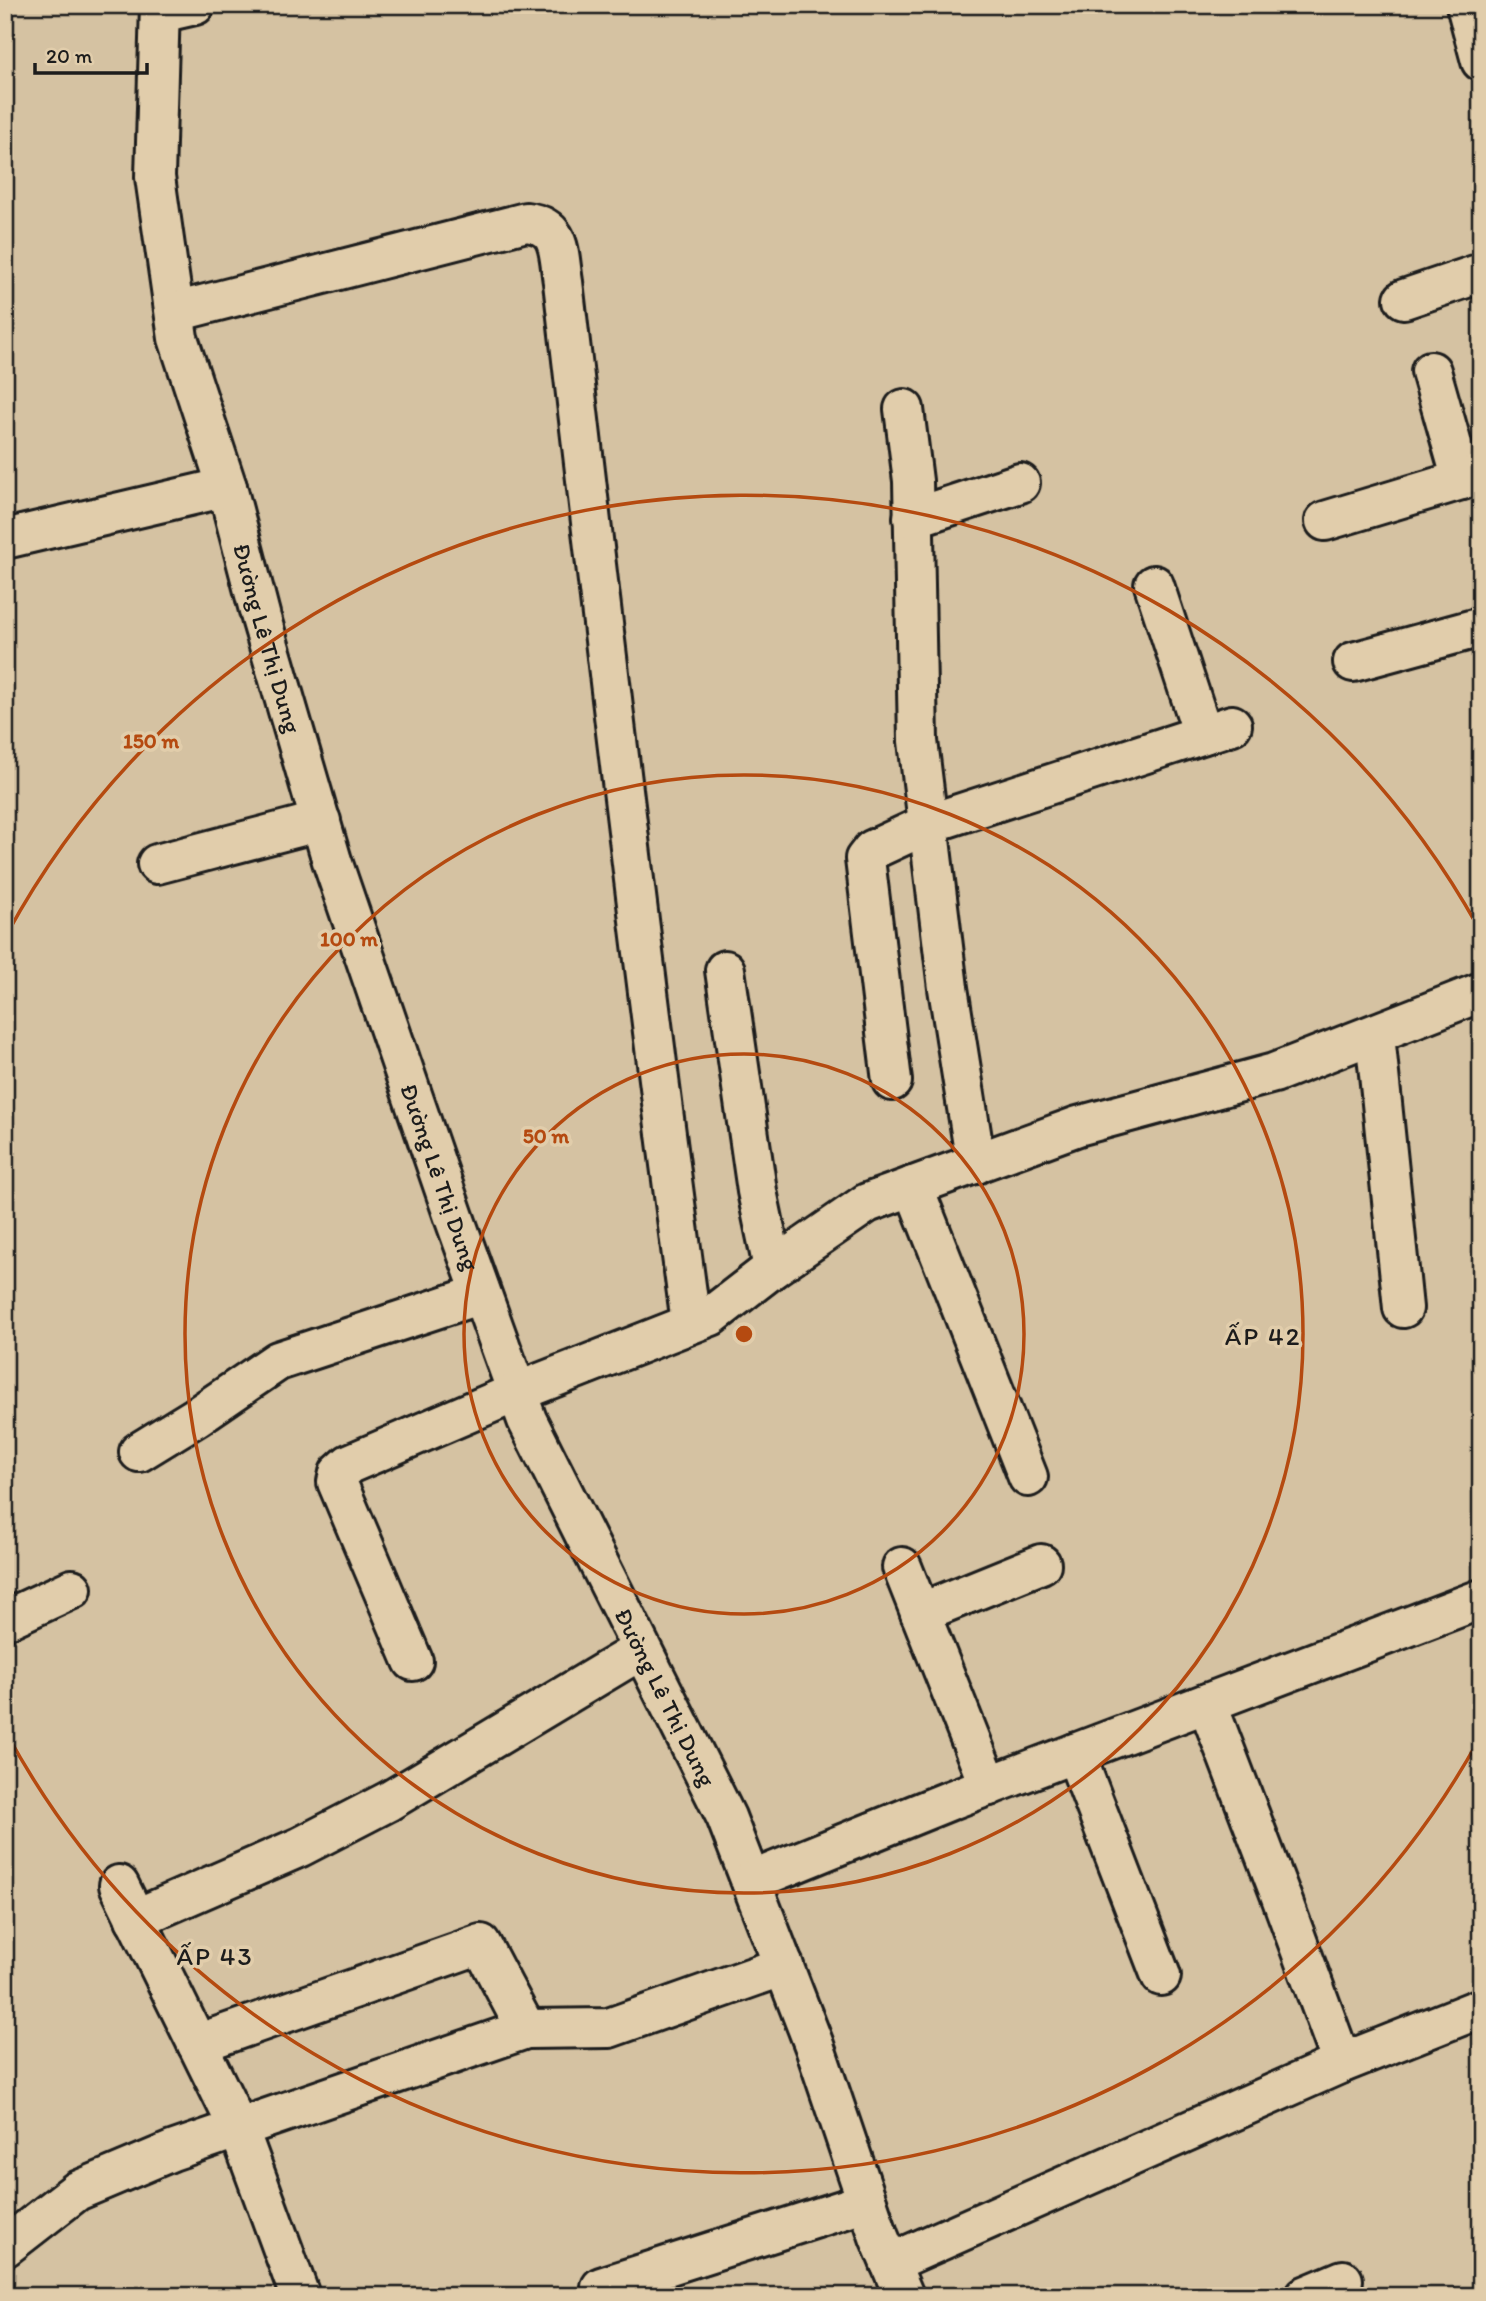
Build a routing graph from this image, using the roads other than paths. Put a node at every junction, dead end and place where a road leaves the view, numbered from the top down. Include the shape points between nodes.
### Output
1 (1466, 5) edge
2 (172, 8) edge
3 (1479, 51) edge
4 (1481, 272) edge
5 (1404, 299) dead end
6 (174, 312) junction
7 (1431, 371) dead end
8 (904, 409) dead end
9 (1471, 477) edge
10 (1020, 482) dead end
11 (226, 487) junction
12 (913, 518) junction
13 (1325, 521) dead end
14 (5, 539) edge
15 (1154, 585) dead end
16 (1481, 627) edge
17 (1353, 662) dead end
18 (321, 821) junction
19 (928, 824) junction
20 (157, 864) dead end
21 (725, 970) dead end
22 (1481, 992) edge
23 (1375, 1035) junction
24 (892, 1081) dead end
25 (976, 1164) junction
26 (913, 1186) junction
27 (773, 1268) junction
28 (481, 1294) junction
29 (1403, 1308) dead end
30 (691, 1323) junction
31 (517, 1392) junction
32 (139, 1452) dead end
33 (1028, 1477) dead end
34 (1041, 1564) dead end
35 (902, 1567) dead end
36 (72, 1589) dead end
37 (1481, 1599) edge
38 (920, 1613) junction
39 (5, 1620) edge
40 (641, 1650) junction
41 (413, 1661) dead end
42 (1207, 1703) junction
43 (1075, 1753) junction
44 (989, 1786) junction
45 (751, 1881) junction
46 (119, 1885) dead end
47 (135, 1919) junction
48 (784, 1966) junction
49 (1161, 1976) dead end
50 (1481, 2008) edge
51 (526, 2029) junction
52 (197, 2044) junction
53 (1342, 2063) junction
54 (238, 2127) junction
55 (867, 2202) junction
56 (5, 2248) edge
57 (897, 2279) edge
58 (1343, 2280) dead end
59 (601, 2287) dead end
60 (300, 2296) edge
61 (1304, 2296) edge

1 - 3 street
2 - 6 street, Đường Lê Thị Dung via 155,177
4 - 5 street
6 - 11 street, Đường Lê Thị Dung via 178,338
6 - 30 street via 526,222 551,230 563,282 619,772
7 - 9 street
8 - 12 street
9 - 13 street
10 - 12 street
11 - 14 street
11 - 18 street, Đường Lê Thị Dung
12 - 19 street via 918,741
15 - 19 street via 1218,730
16 - 17 street
18 - 20 street
18 - 28 street, Đường Lê Thị Dung
19 - 24 street via 872,850 865,859
19 - 25 street
21 - 27 street via 757,1191
22 - 23 street
23 - 25 street via 1274,1073 1078,1126
23 - 29 street
25 - 26 street
26 - 27 street via 867,1203
26 - 33 street
27 - 30 street via 711,1316
28 - 31 street, Đường Lê Thị Dung
28 - 32 street via 278,1360
30 - 31 street
31 - 40 street, Đường Lê Thị Dung
31 - 41 street via 349,1464 339,1473 337,1482
34 - 38 street
35 - 38 street
36 - 39 street
37 - 42 street
38 - 44 street
40 - 45 street, Đường Lê Thị Dung via 726,1817
40 - 47 street via 388,1801 300,1847
42 - 43 street
42 - 53 street
43 - 44 street
43 - 49 street
44 - 45 street
45 - 48 street, Đường Lê Thị Dung
46 - 47 street
47 - 52 street
48 - 51 street via 609,2028
48 - 55 street, Đường Lê Thị Dung
50 - 53 street
51 - 52 street via 481,1944
51 - 54 street
52 - 54 street
53 - 57 street
54 - 56 street via 77,2191
54 - 60 street
55 - 57 street, Đường Lê Thị Dung
55 - 59 street
58 - 61 street

